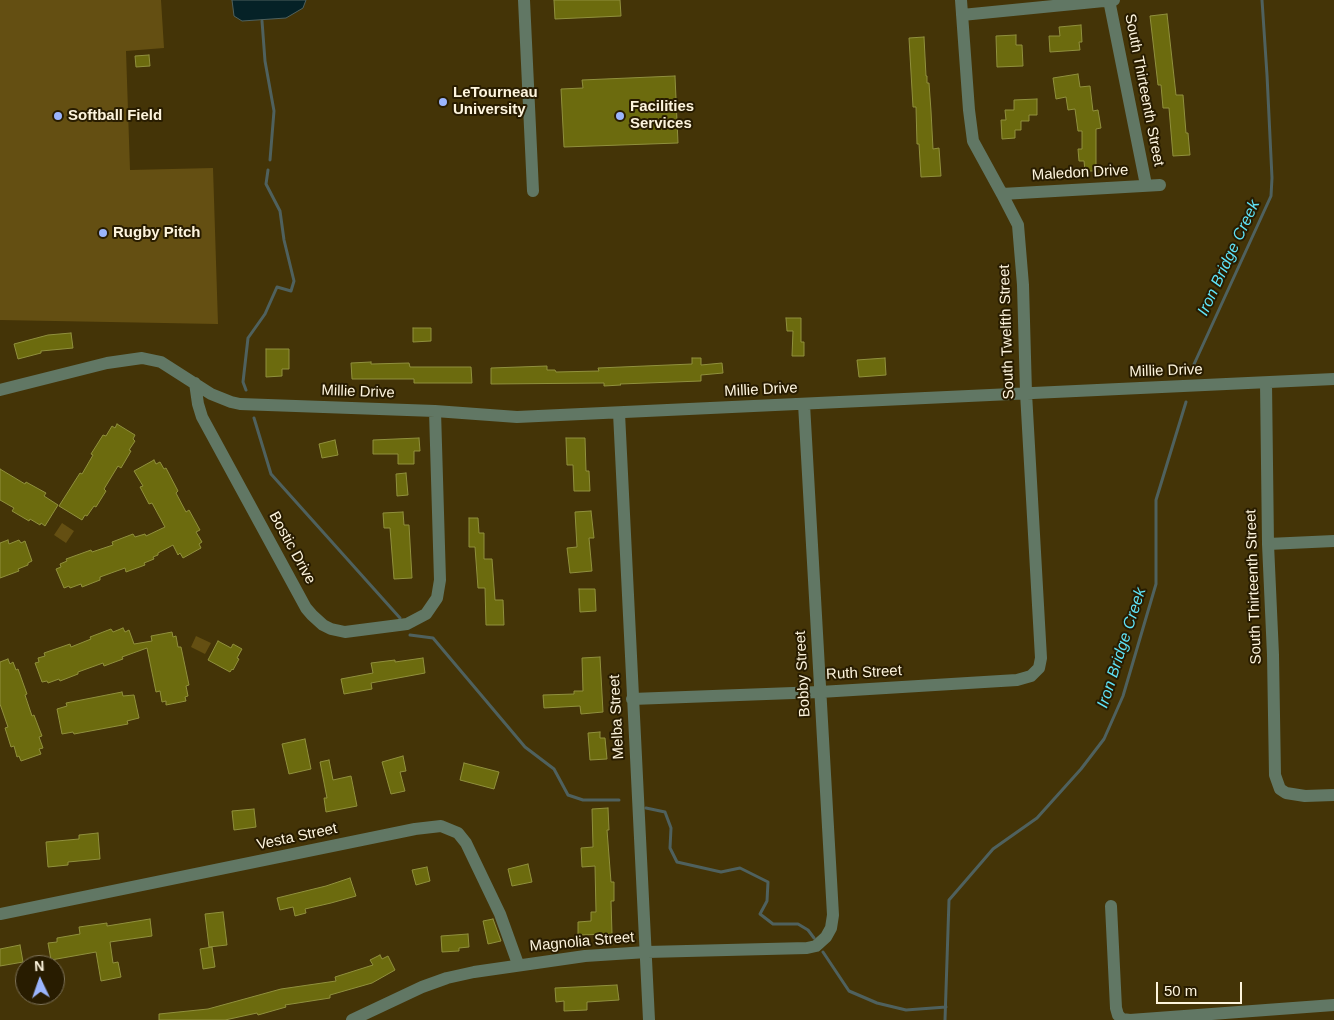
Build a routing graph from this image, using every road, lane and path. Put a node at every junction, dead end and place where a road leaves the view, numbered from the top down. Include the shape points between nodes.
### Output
1 (524, 0) edge
2 (962, 0) edge
3 (1110, 0) edge
4 (1114, 0) edge
5 (962, 16) junction
6 (1146, 185) junction
7 (1160, 185) dead end
8 (533, 191) dead end
9 (1002, 194) junction
10 (1334, 379) edge
11 (195, 383) junction
12 (1266, 383) junction
13 (0, 390) edge
14 (1026, 393) junction
15 (804, 404) junction
16 (435, 410) junction
17 (619, 413) junction
18 (1334, 541) edge
19 (1268, 544) junction
20 (1035, 674) joint
21 (820, 692) junction
22 (632, 700) junction
23 (1334, 795) edge
24 (1111, 906) dead end
25 (0, 914) edge
26 (824, 940) joint
27 (647, 952) junction
28 (518, 964) junction
29 (1334, 1005) edge
30 (352, 1020) edge
31 (649, 1020) edge

1 - 8 street
2 - 5 street, South Twelfth Street
3 - 4 street
3 - 5 street
3 - 6 street, South Thirteenth Street
5 - 9 street, South Twelfth Street via 973,141
6 - 7 street, Maledon Drive
6 - 9 street, Maledon Drive
9 - 14 street, South Twelfth Street via 1018,225
10 - 12 street, Millie Drive
11 - 13 street via 157,360 142,358 107,363
11 - 16 street, Millie Drive via 218,397 240,404
11 - 16 street, Bostic Drive via 202,417 304,603 323,625 345,632 406,624 426,614 437,598 440,580
12 - 14 street, Millie Drive
12 - 19 street, South Thirteenth Street
14 - 15 street, Millie Drive
14 - 20 street, South Twelfth Street via 1040,658
15 - 17 street, Millie Drive
15 - 21 street, Bobby Street
16 - 17 street, Millie Drive via 517,416
17 - 22 street, Melba Street
18 - 19 street
19 - 23 street, South Thirteenth Street via 1275,775 1280,789 1286,793
20 - 21 street, Ruth Street via 1017,680
21 - 22 street, Ruth Street
21 - 26 street, Bobby Street via 834,915
22 - 27 street, Melba Street
24 - 29 street via 1116,1008 1120,1017 1130,1020
25 - 28 street, Vesta Street via 441,826 458,832 466,844 500,914
26 - 27 street, Magnolia Street via 808,948
27 - 28 street, Magnolia Street
27 - 31 street, Melba Street
28 - 30 street, Magnolia Street via 448,978

